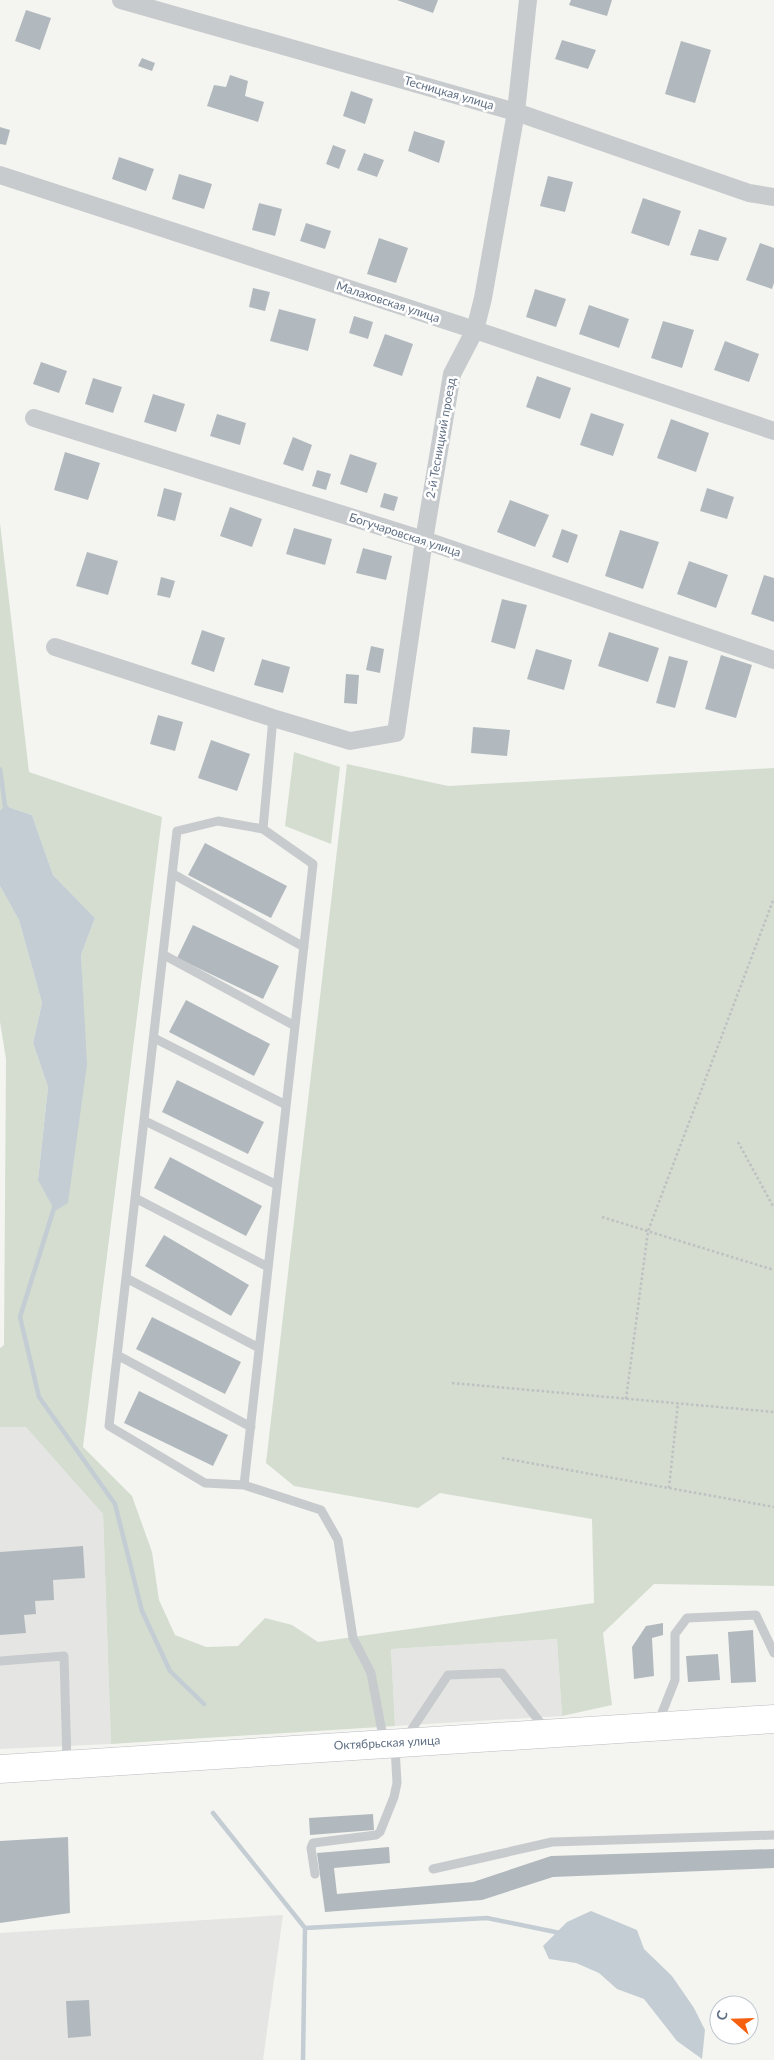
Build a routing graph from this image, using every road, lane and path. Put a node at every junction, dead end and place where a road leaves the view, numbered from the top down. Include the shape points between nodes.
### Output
1 (121, 0) edge
2 (528, 0) edge
3 (516, 112) junction
4 (0, 175) edge
5 (774, 197) edge
6 (476, 330) junction
7 (34, 418) dead end
8 (774, 432) edge
9 (424, 540) junction
10 (55, 647) dead end
11 (774, 660) edge
12 (273, 718) junction
13 (263, 829) junction
14 (173, 874) junction
15 (774, 898) edge
16 (304, 947) junction
17 (164, 955) junction
18 (295, 1026) junction
19 (154, 1038) junction
20 (286, 1105) junction
21 (145, 1121) junction
22 (738, 1142) dead end
23 (277, 1185) junction
24 (136, 1198) junction
25 (774, 1208) edge
26 (602, 1216) dead end
27 (648, 1231) junction
28 (268, 1267) junction
29 (774, 1270) edge
30 (126, 1278) junction
31 (259, 1348) junction
32 (117, 1355) junction
33 (452, 1382) dead end
34 (626, 1398) junction
35 (678, 1403) junction
36 (774, 1412) edge
37 (251, 1427) junction
38 (502, 1458) dead end
39 (244, 1485) junction
40 (669, 1488) junction
41 (774, 1507) edge
42 (774, 1653) edge
43 (0, 1661) edge
44 (774, 1719) edge
45 (657, 1727) junction
46 (550, 1734) junction
47 (394, 1742) junction
48 (68, 1765) junction
49 (0, 1769) edge
50 (774, 1836) edge
51 (433, 1869) dead end
52 (315, 1874) dead end

1 - 3 street, Тесницкая улица
2 - 3 street, 2-й Тесницкий проезд
3 - 5 street, Тесницкая улица via 748,193
3 - 6 street, 2-й Тесницкий проезд
4 - 6 street, Малаховская улица
6 - 8 street, Малаховская улица
6 - 9 street, 2-й Тесницкий проезд via 452,374
7 - 9 street, Богучаровская улица
9 - 11 street, Богучаровская улица
9 - 12 street, 2-й Тесницкий проезд via 396,733 350,742
10 - 12 street
12 - 13 lane
13 - 14 lane via 218,821 177,831
13 - 16 lane via 313,864
14 - 16 lane
14 - 17 lane
15 - 27 path
16 - 18 lane
17 - 18 lane
17 - 19 lane
18 - 20 lane
19 - 20 lane
19 - 21 lane
20 - 23 lane
21 - 23 lane
21 - 24 lane
22 - 25 path
23 - 28 lane
24 - 28 lane
24 - 30 lane
26 - 27 path
27 - 29 path
27 - 34 path
28 - 31 lane
30 - 31 lane
30 - 32 lane
31 - 37 lane
32 - 37 lane
32 - 39 lane via 109,1426 205,1483
33 - 34 path
34 - 35 path
35 - 36 path
35 - 40 path
37 - 39 lane
38 - 40 path
39 - 47 lane via 321,1510 338,1540 353,1638 371,1673
40 - 41 path
42 - 45 lane via 756,1615 687,1618 675,1634 675,1680
43 - 48 lane via 64,1656
44 - 45 main road, Октябрьская улица
45 - 46 main road, Октябрьская улица
46 - 47 main road, Октябрьская улица
46 - 47 lane via 502,1673 448,1675
47 - 48 main road, Октябрьская улица
47 - 52 lane via 397,1783 380,1832 313,1843
48 - 49 main road, Октябрьская улица
50 - 51 lane via 552,1842

